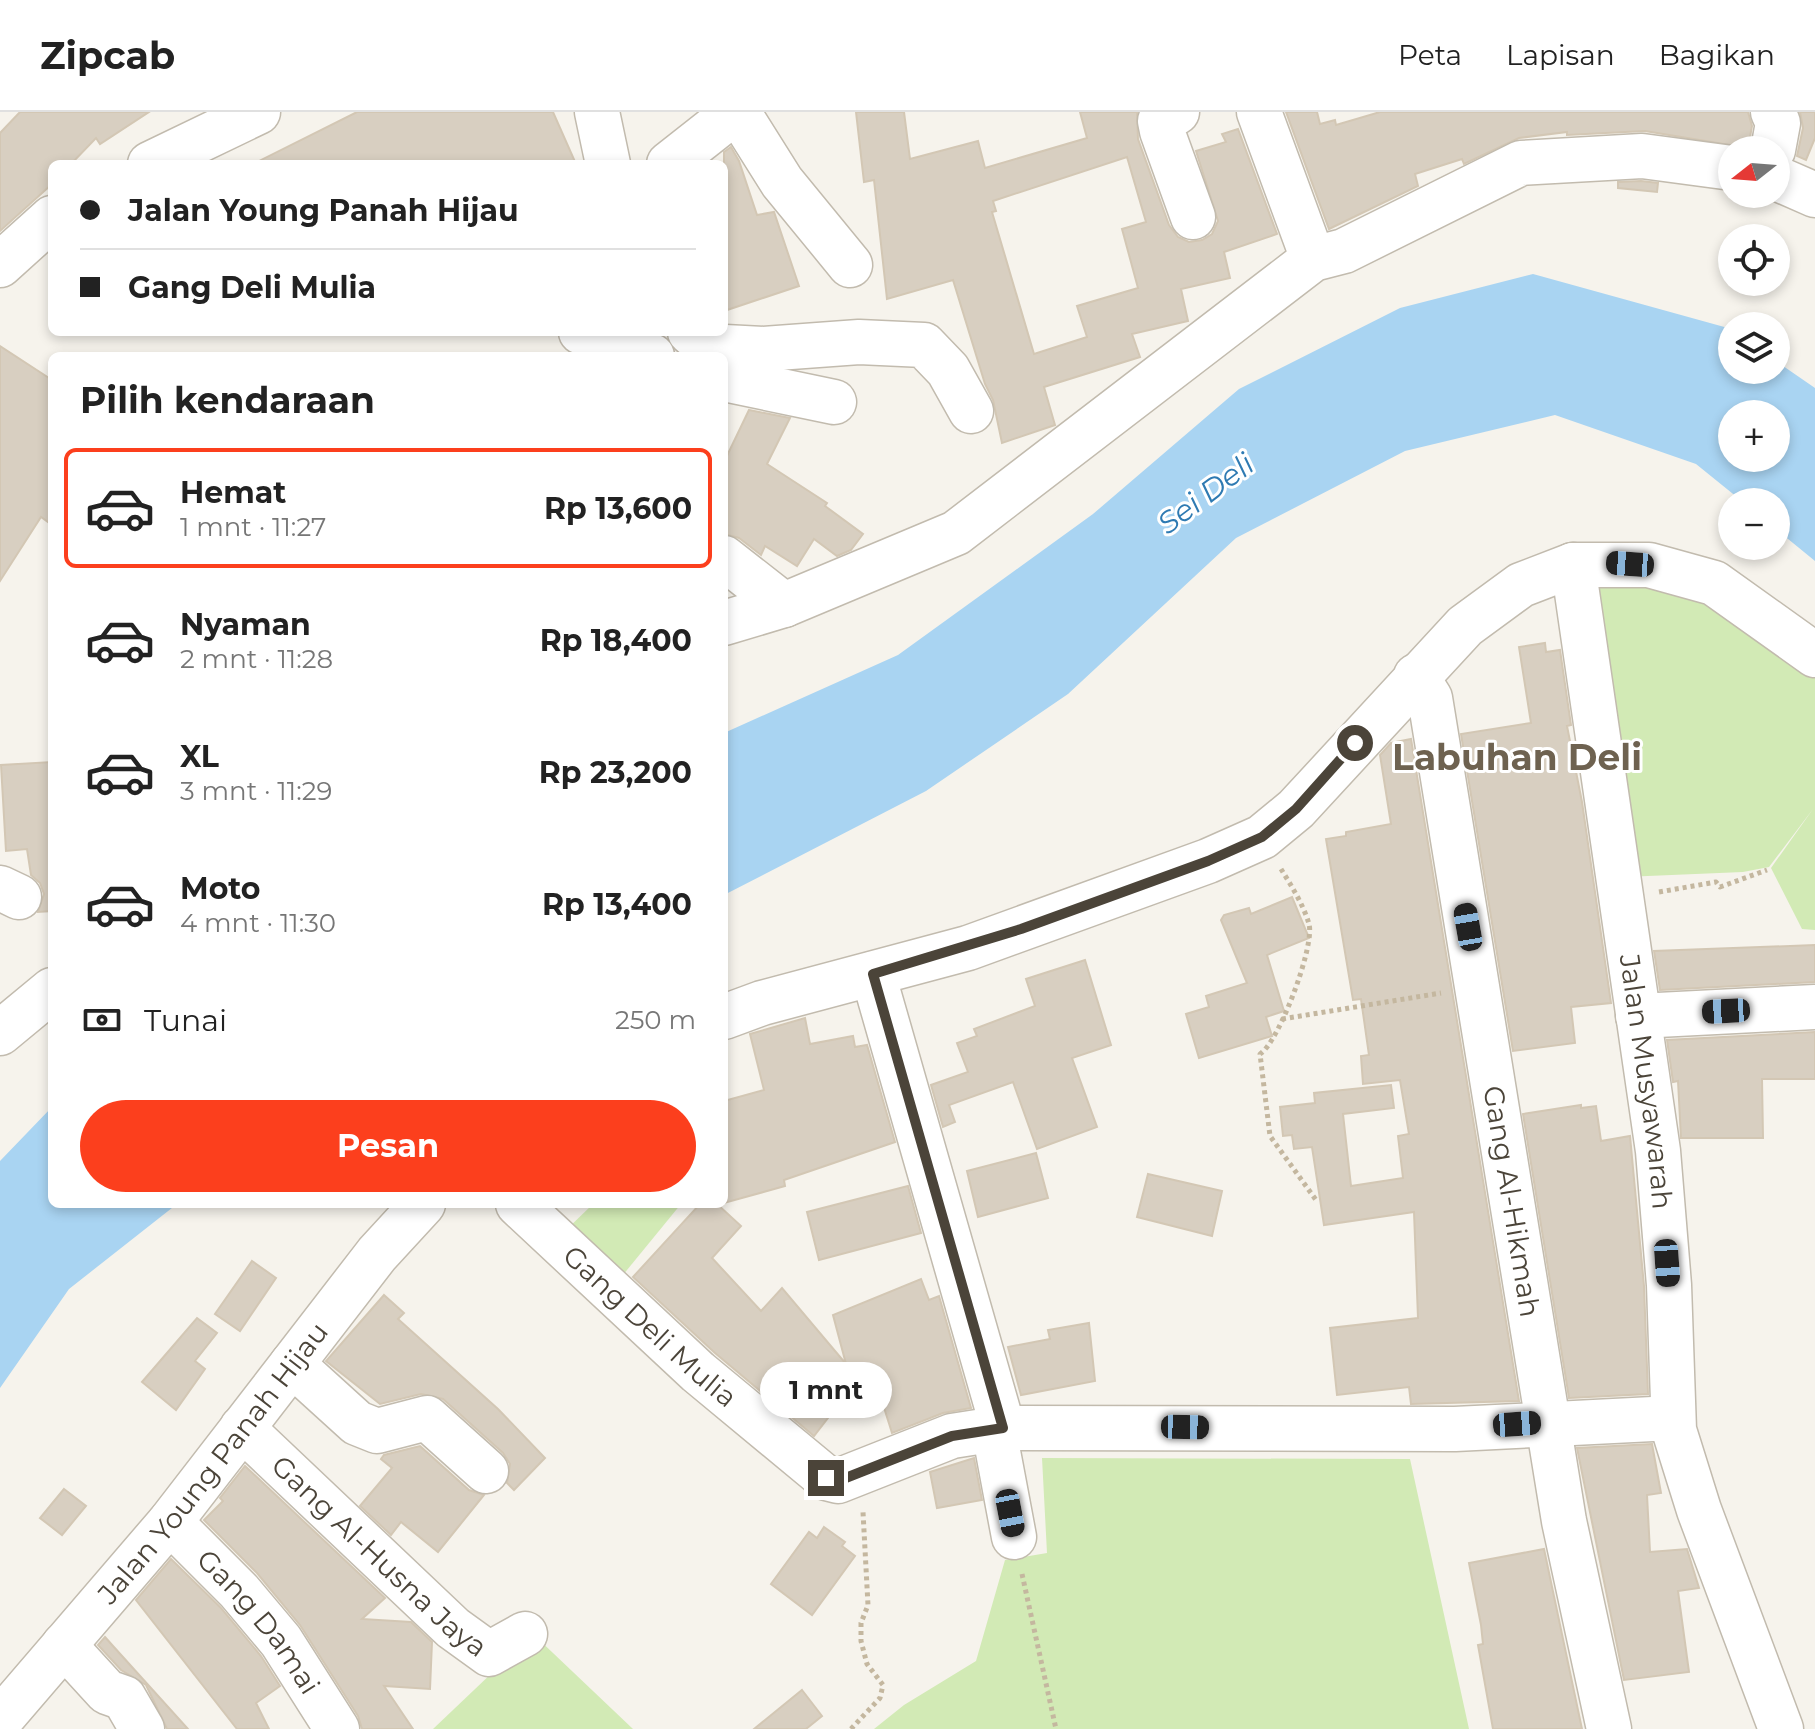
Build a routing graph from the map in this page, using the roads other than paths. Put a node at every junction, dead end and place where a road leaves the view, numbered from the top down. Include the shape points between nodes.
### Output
1 (258, 112) edge
2 (597, 112) edge
3 (736, 112) edge
4 (1177, 112) edge
5 (1259, 112) edge
6 (1773, 112) edge
7 (1776, 136) edge
8 (158, 160) edge
9 (607, 160) edge
10 (674, 160) edge
11 (1718, 166) edge
12 (1790, 184) edge
13 (1815, 195) edge
14 (1193, 217) dead end
15 (48, 222) edge
16 (1313, 259) junction
17 (0, 265) edge
18 (850, 265) dead end
19 (593, 336) edge
20 (695, 336) edge
21 (640, 352) edge
22 (728, 380) edge
23 (834, 402) dead end
24 (971, 411) dead end
25 (728, 561) edge
26 (1573, 565) junction
27 (784, 605) junction
28 (728, 622) edge
29 (1815, 655) edge
30 (1416, 676) junction
31 (873, 974) junction
32 (48, 993) edge
33 (1815, 1007) edge
34 (728, 1016) edge
35 (1638, 1016) junction
36 (0, 1033) edge
37 (419, 1208) edge
38 (522, 1208) edge
39 (292, 1364) junction
40 (1673, 1418) junction
41 (1548, 1422) junction
42 (242, 1428) junction
43 (1003, 1428) junction
44 (486, 1471) dead end
45 (170, 1522) junction
46 (1014, 1537) road end
47 (525, 1634) dead end
48 (64, 1645) junction
49 (0, 1720) edge
50 (142, 1729) edge
51 (337, 1729) edge
52 (1609, 1729) edge
53 (1781, 1729) edge

1 - 8 street
2 - 9 street
3 - 10 street
3 - 18 street via 782,182
4 - 14 street via 1160,121
5 - 16 street
6 - 7 street
11 - 16 street via 1642,156 1521,163 1344,251
12 - 13 street
15 - 17 street
16 - 27 street via 956,533
19 - 21 street
20 - 24 street via 706,346 763,349 859,342 924,345 948,370
22 - 23 street
25 - 27 street
26 - 29 street via 1649,565 1714,583
26 - 30 street via 1521,585 1493,604
26 - 35 street, Jalan Musyawarah
27 - 28 street
30 - 31 street via 1296,809 1262,837 1021,929
30 - 41 street, Gang Al-Hikmah via 1430,698
31 - 34 street
31 - 43 street
32 - 36 street
33 - 35 street
35 - 40 street, Jalan Musyawarah via 1664,1218
37 - 39 street, Jalan Young Panah Hijau
38 - 43 street, Gang Deli Mulia via 698,1372 826,1478 838,1481 952,1436
39 - 42 street, Jalan Young Panah Hijau
39 - 44 street via 357,1423 377,1431 427,1418
40 - 41 street
40 - 53 street, Jalan Musyawarah via 1695,1499
41 - 43 street via 1455,1429
41 - 52 street, Gang Al-Hikmah
42 - 45 street, Jalan Young Panah Hijau
42 - 47 street, Gang Al-Husna Jaya via 453,1628 489,1654
43 - 46 street via 996,1441
45 - 48 street, Jalan Young Panah Hijau
45 - 51 street, Gang Damai via 281,1641
48 - 49 street, Jalan Young Panah Hijau
48 - 50 street via 107,1692 124,1698

